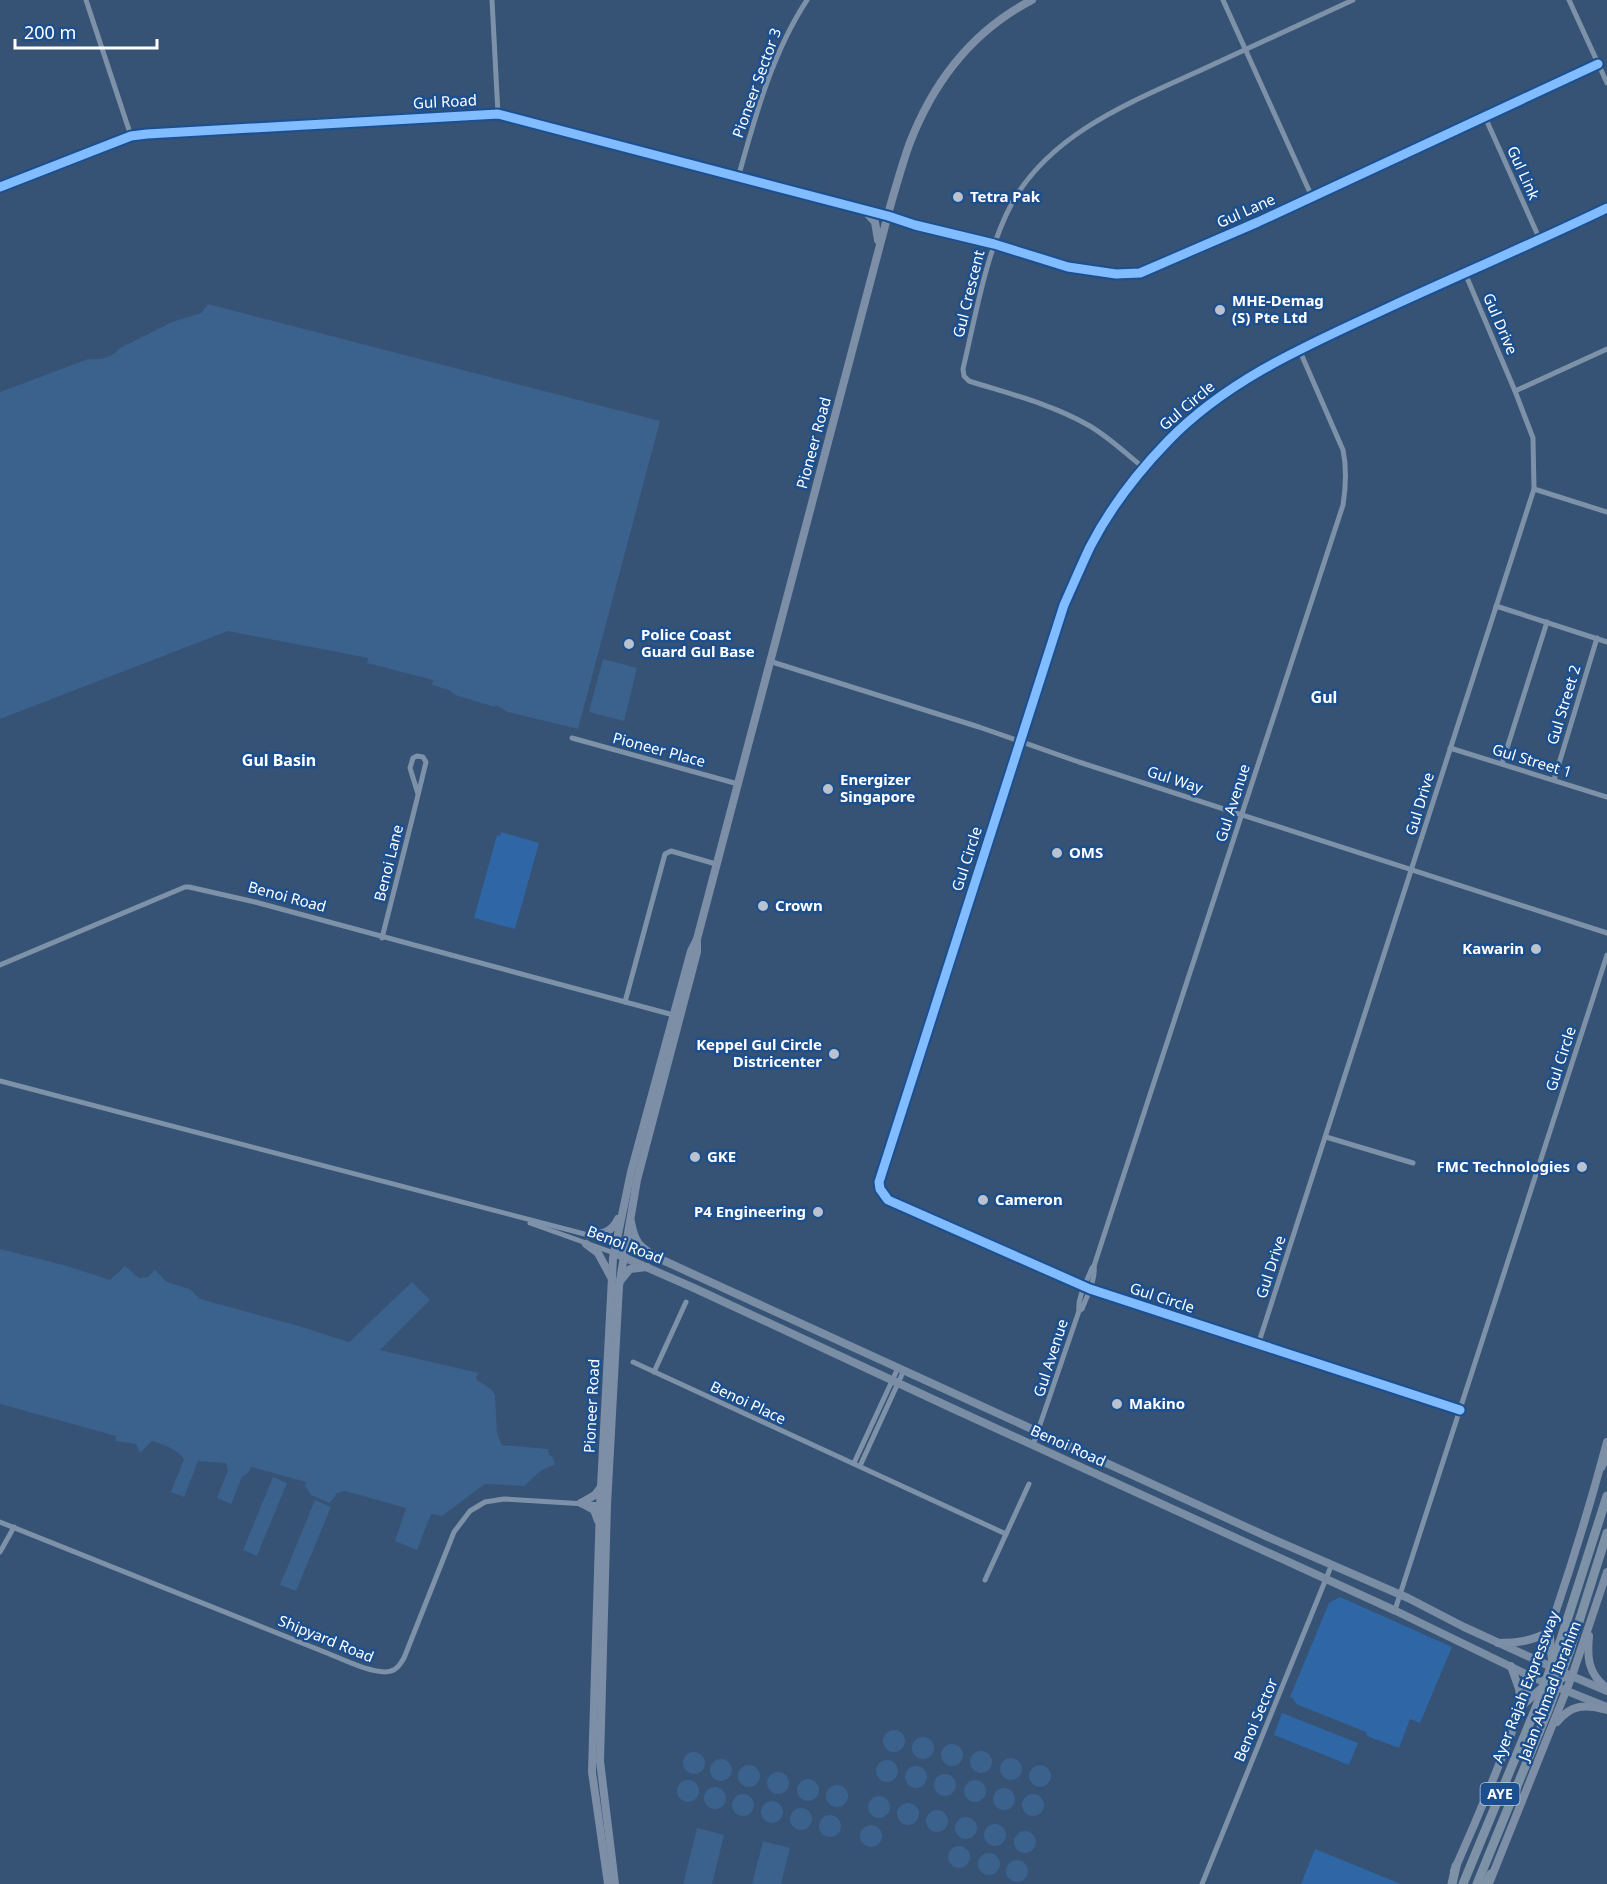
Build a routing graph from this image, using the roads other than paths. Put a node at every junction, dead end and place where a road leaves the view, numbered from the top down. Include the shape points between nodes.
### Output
1 (86, 0) edge
2 (492, 0) edge
3 (807, 0) edge
4 (1032, 0) edge
5 (1222, 0) edge
6 (1353, 0) edge
7 (1569, 0) edge
8 (1244, 49) junction
9 (1598, 64) junction
10 (1607, 83) edge
11 (498, 114) junction
12 (1485, 117) junction
13 (131, 136) junction
14 (738, 178) junction
15 (0, 187) edge
16 (1312, 198) junction
17 (1607, 208) edge
18 (864, 210) junction
19 (888, 216) junction
20 (1540, 240) junction
21 (994, 244) junction
22 (878, 252) junction
23 (1465, 273) junction
24 (1299, 349) junction
25 (1607, 349) edge
26 (1515, 391) junction
27 (1143, 468) junction
28 (1534, 489) junction
29 (1607, 512) edge
30 (1496, 606) junction
31 (1547, 622) junction
32 (1597, 638) junction
33 (1607, 642) edge
34 (769, 662) junction
35 (572, 738) dead end
36 (1020, 741) junction
37 (1450, 748) junction
38 (1502, 764) junction
39 (1554, 780) junction
40 (738, 784) junction
41 (418, 794) junction
42 (1607, 797) edge
43 (1241, 815) junction
44 (716, 864) junction
45 (1412, 869) junction
46 (1607, 933) edge
47 (382, 938) junction
48 (1607, 955) edge
49 (0, 965) edge
50 (625, 1002) junction
51 (677, 1016) junction
52 (0, 1081) edge
53 (1326, 1137) junction
54 (1413, 1162) dead end
55 (626, 1214) junction
56 (515, 1217) junction
57 (588, 1239) junction
58 (615, 1242) junction
59 (625, 1245) junction
60 (614, 1253) junction
61 (623, 1257) junction
62 (658, 1258) junction
63 (647, 1267) junction
64 (612, 1279) junction
65 (619, 1286) junction
66 (1087, 1288) junction
67 (686, 1302) dead end
68 (1258, 1345) junction
69 (633, 1362) dead end
70 (901, 1369) junction
71 (654, 1372) junction
72 (895, 1382) junction
73 (1460, 1410) junction
74 (1039, 1432) junction
75 (1607, 1442) edge
76 (1033, 1445) junction
77 (607, 1455) junction
78 (1607, 1455) edge
79 (857, 1465) junction
80 (1601, 1467) junction
81 (606, 1470) junction
82 (1029, 1485) dead end
83 (601, 1487) junction
84 (1607, 1496) edge
85 (581, 1503) junction
86 (604, 1505) junction
87 (0, 1522) edge
88 (600, 1526) junction
89 (14, 1527) junction
90 (1607, 1533) edge
91 (1006, 1534) junction
92 (0, 1552) edge
93 (1332, 1564) junction
94 (1607, 1572) edge
95 (1326, 1579) junction
96 (985, 1580) dead end
97 (1400, 1594) junction
98 (1395, 1610) junction
99 (1589, 1627) junction
100 (1550, 1630) junction
101 (1498, 1643) junction
102 (1539, 1662) junction
103 (1511, 1666) junction
104 (1533, 1677) junction
105 (1557, 1679) junction
106 (1607, 1689) edge
107 (1521, 1707) junction
108 (1607, 1708) edge
109 (1552, 1727) junction
110 (1456, 1866) joint
111 (1491, 1874) joint
112 (608, 1884) edge
113 (615, 1884) edge
114 (1202, 1884) edge
115 (1450, 1884) edge
116 (1463, 1884) edge
117 (1477, 1884) edge
118 (1487, 1884) edge

1 - 13 street
2 - 11 street
3 - 14 street, Pioneer Sector 3 via 777,56
4 - 19 main road, Pioneer Road via 986,31 942,79 922,113
5 - 8 street
6 - 8 street, Gul Crescent
7 - 9 street
8 - 16 street
8 - 21 street, Gul Crescent via 1095,121 1068,141 1025,184 1008,210
9 - 10 street
9 - 12 street, Gul Lane
11 - 13 street, Gul Road
11 - 14 street, Gul Road
12 - 16 street, Gul Lane
12 - 20 street, Gul Link
13 - 15 street, Gul Road
14 - 18 street, Gul Road
16 - 21 street, Gul Lane via 1140,273 1068,267
17 - 20 street, Gul Circle
18 - 19 street, Gul Road
18 - 22 main road via 878,228
19 - 21 street, Gul Lane
19 - 22 main road, Pioneer Road
20 - 23 street, Gul Circle
21 - 27 street, Gul Crescent via 964,376 1088,424
22 - 34 main road, Pioneer Road
23 - 24 street, Gul Circle
23 - 26 street, Gul Drive
24 - 27 street, Gul Circle via 1210,405
24 - 43 street, Gul Avenue via 1343,450 1346,484 1340,515
25 - 26 street
26 - 28 street, Gul Drive via 1533,438
27 - 36 street, Gul Circle via 1091,546 1064,605
28 - 29 street
28 - 30 street, Gul Drive
30 - 31 street
30 - 37 street, Gul Drive
31 - 32 street
31 - 38 street
32 - 33 street
32 - 39 street, Gul Street 2
34 - 36 street, Gul Way
34 - 40 main road, Pioneer Road
35 - 40 street, Pioneer Place
36 - 43 street, Gul Way
36 - 66 street, Gul Circle via 879,1182 888,1200
37 - 38 street, Gul Street 1
37 - 45 street, Gul Drive
38 - 39 street, Gul Street 1
39 - 42 street, Gul Street 1
40 - 44 main road, Pioneer Road
41 - 41 street, Benoi Lane via 410,768 417,756 426,762
41 - 47 street, Benoi Lane
43 - 45 street, Gul Way
43 - 66 street, Gul Avenue
44 - 50 street via 671,851 665,855
44 - 51 main road, Pioneer Road via 697,952
45 - 46 street, Gul Way
45 - 53 street, Gul Drive
47 - 49 street, Benoi Road via 185,887
47 - 50 street, Benoi Road
48 - 73 street, Gul Circle
50 - 51 street, Benoi Road
51 - 55 main road, Pioneer Road
52 - 56 street, Benoi Road
53 - 54 street
53 - 68 street, Gul Drive
55 - 57 main road via 609,1231
55 - 58 main road, Pioneer Road
55 - 59 main road, Pioneer Road
55 - 62 main road via 640,1246
56 - 57 street, Benoi Road
56 - 57 street, Benoi Road
57 - 58 street, Benoi Road
57 - 60 street, Benoi Road
57 - 64 main road
58 - 59 main road, Benoi Road
58 - 60 main road, Pioneer Road
59 - 61 main road, Pioneer Road
59 - 62 main road, Benoi Road
60 - 61 main road, Benoi Road
60 - 64 main road, Pioneer Road
61 - 63 main road, Benoi Road
61 - 65 main road, Pioneer Road
62 - 70 main road, Benoi Road
63 - 65 main road via 630,1269
63 - 72 main road, Benoi Road
64 - 77 main road, Pioneer Road
65 - 77 main road, Pioneer Road
66 - 68 street, Gul Circle
66 - 74 street, Gul Avenue
67 - 71 street
68 - 73 street, Gul Circle
69 - 71 street, Benoi Place
70 - 72 street
70 - 74 main road, Benoi Road
71 - 79 street, Benoi Place
72 - 76 main road, Benoi Road
72 - 79 street
73 - 97 street, Gul Circle
74 - 76 street, Gul Avenue
74 - 93 main road, Benoi Road
75 - 80 main road, Jalan Ahmad Ibrahim
76 - 95 main road, Benoi Road
77 - 81 main road, Pioneer Road
78 - 80 highway
79 - 91 street, Benoi Place
80 - 100 main road, Jalan Ahmad Ibrahim
81 - 83 main road, Pioneer Road
81 - 86 main road, Pioneer Road
82 - 91 street
83 - 85 main road
83 - 86 main road, Pioneer Road
84 - 116 highway, Ayer Rajah Expressway / AYE via 1538,1703
85 - 86 street, Shipyard Road
85 - 88 main road via 594,1510
85 - 89 street, Shipyard Road via 504,1499 485,1502 470,1511 454,1532 404,1658 399,1667 385,1673
86 - 88 main road, Pioneer Road
86 - 113 main road, Pioneer Road via 600,1761
87 - 89 street
88 - 112 main road, Pioneer Road via 592,1772
89 - 92 street
90 - 117 highway, Ayer Rajah Expressway / AYE via 1549,1708
91 - 96 street
93 - 95 street, Benoi Sector
93 - 97 main road, Benoi Road
94 - 99 main road, Jalan Ahmad Ibrahim
95 - 98 main road, Benoi Road
95 - 114 street, Benoi Sector
97 - 98 street, Gul Circle
97 - 101 main road, Benoi Road
98 - 103 main road, Benoi Road
99 - 105 main road, Jalan Ahmad Ibrahim via 1579,1656
99 - 106 main road via 1588,1662
100 - 101 main road via 1531,1640
100 - 102 main road, Jalan Ahmad Ibrahim
100 - 105 main road
101 - 102 main road, Benoi Road
102 - 104 main road, Jalan Ahmad Ibrahim
102 - 105 main road, Benoi Road
103 - 104 main road, Benoi Road
103 - 107 main road
104 - 105 main road, Benoi Road
104 - 107 main road, Jalan Ahmad Ibrahim
105 - 106 main road, Benoi Road
105 - 107 main road
105 - 108 main road, Benoi Road
105 - 109 main road, Jalan Ahmad Ibrahim via 1557,1715
107 - 110 main road, Jalan Ahmad Ibrahim
108 - 109 main road via 1578,1707 1563,1714
109 - 111 main road, Jalan Ahmad Ibrahim
110 - 115 highway
111 - 118 highway

